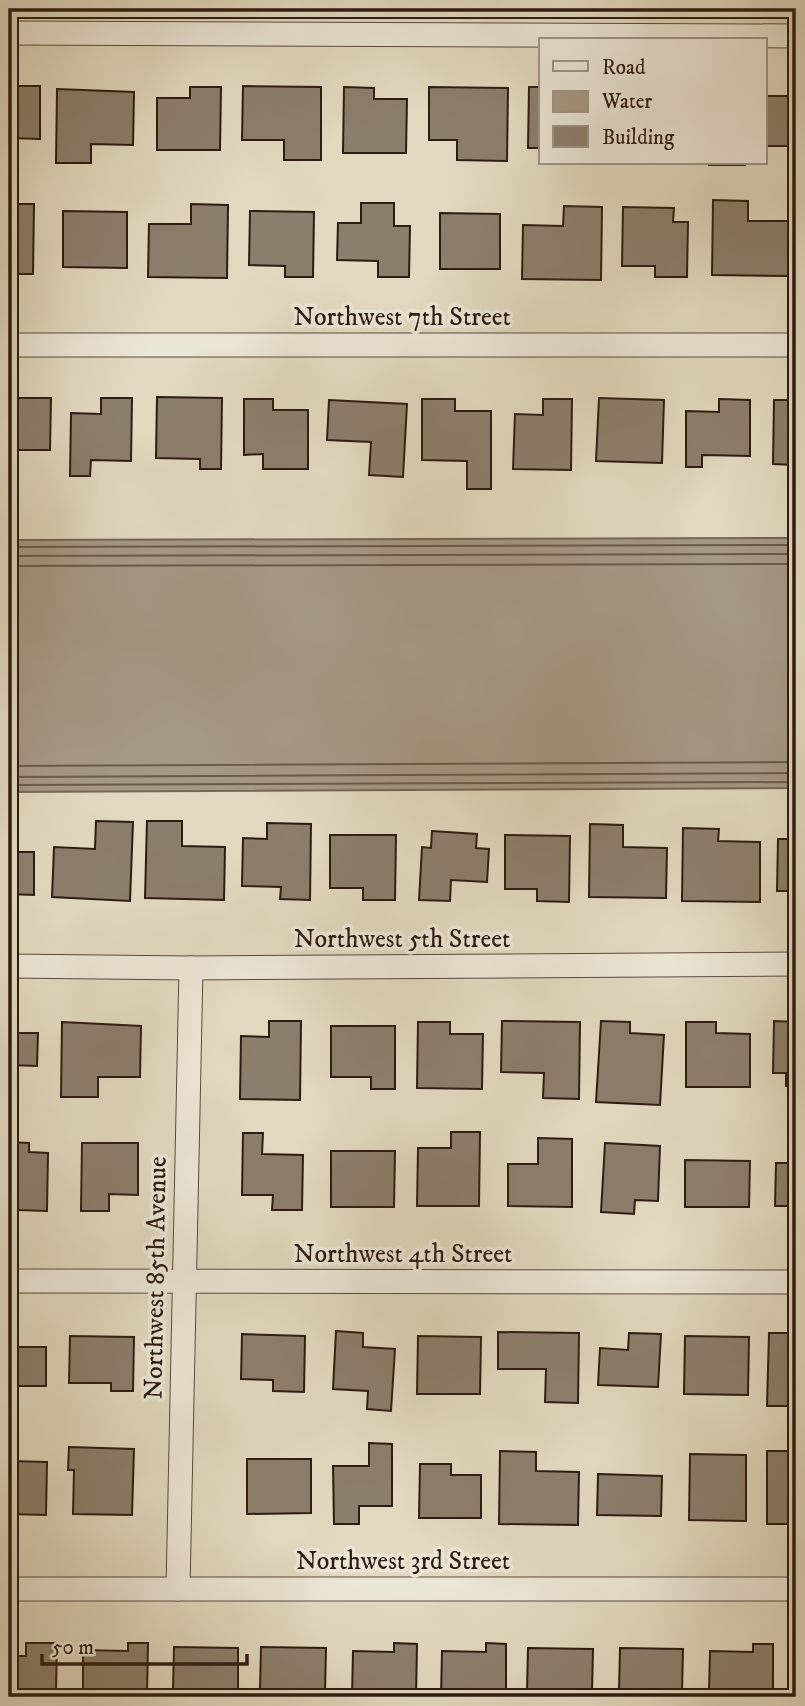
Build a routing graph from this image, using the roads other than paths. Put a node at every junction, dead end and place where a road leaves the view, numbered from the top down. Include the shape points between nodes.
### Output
1 (9, 33) edge
2 (796, 36) edge
3 (9, 345) edge
4 (796, 345) edge
5 (796, 964) edge
6 (9, 966) edge
7 (191, 968) junction
8 (9, 1281) edge
9 (184, 1282) junction
10 (796, 1282) edge
11 (9, 1589) edge
12 (178, 1589) junction
13 (796, 1589) edge

1 - 2 street
3 - 4 street, Northwest 7th Street
5 - 7 street, Northwest 5th Street
6 - 7 street, Northwest 5th Street
7 - 9 street, Northwest 85th Avenue
8 - 9 street, Northwest 4th Street
9 - 10 street, Northwest 4th Street
9 - 12 street, Northwest 85th Avenue
11 - 12 street, Northwest 3rd Street
12 - 13 street, Northwest 3rd Street

